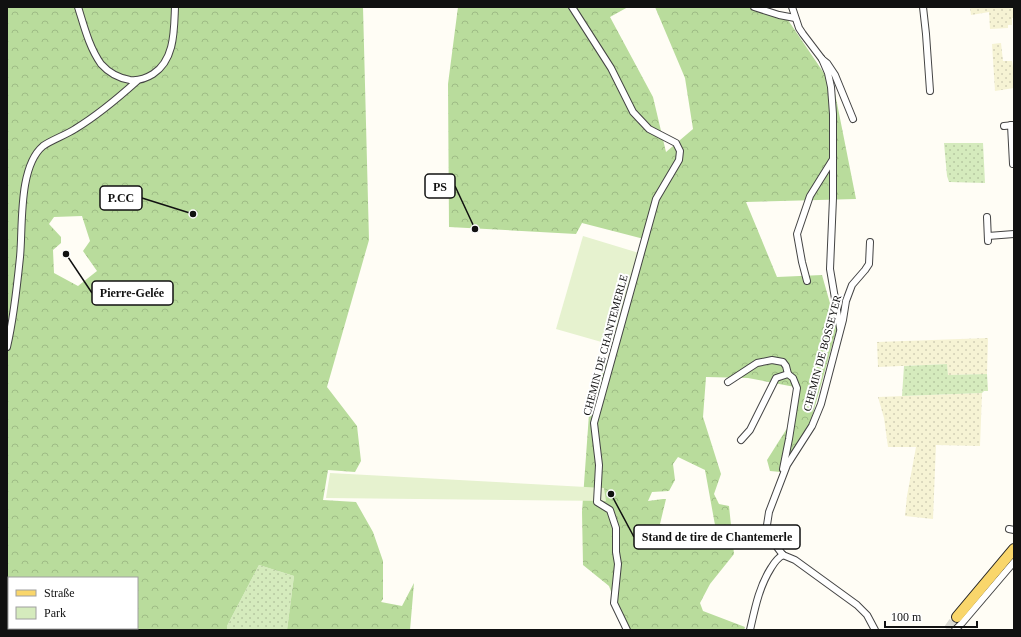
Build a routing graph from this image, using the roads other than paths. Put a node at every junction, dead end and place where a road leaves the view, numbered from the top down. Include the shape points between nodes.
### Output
1 (78, 7) edge
2 (175, 7) edge
3 (572, 7) edge
4 (754, 7) edge
5 (792, 7) edge
6 (923, 7) edge
7 (795, 18) junction
8 (822, 59) junction
9 (137, 81) junction
10 (930, 91) dead end
11 (852, 119) dead end
12 (1013, 125) edge
13 (1004, 126) dead end
14 (833, 159) junction
15 (1013, 164) dead end
16 (987, 217) dead end
17 (1014, 234) edge
18 (870, 242) dead end
19 (807, 281) dead end
20 (841, 330) junction
21 (7, 347) edge
22 (788, 374) junction
23 (728, 382) dead end
24 (741, 440) dead end
25 (781, 479) junction
26 (1014, 549) edge
27 (783, 555) junction
28 (1014, 562) edge
29 (957, 617) tunnel mouth
30 (627, 630) edge
31 (750, 630) edge
32 (875, 630) edge
33 (955, 630) edge

1 - 9 street via 91,46 102,64 113,75
2 - 9 street via 172,44 168,58 155,73
3 - 30 street, CHEMIN DE CHANTEMERLE via 611,68 633,112 649,129 676,143 680,151 679,160 656,199 594,423 599,465 598,502 610,510 616,528 618,564 614,603
4 - 7 street
5 - 7 street
6 - 10 street
7 - 8 street via 803,34
8 - 11 street via 835,75
8 - 14 street via 828,73 834,114
9 - 21 street via 112,104 74,130 44,146 34,159 26,182 21,218 20,257
12 - 13 street
12 - 15 street
14 - 19 street via 810,196 797,234
14 - 20 street via 830,269
16 - 17 street via 988,238
18 - 20 street, CHEMIN DE BOSSEYER via 869,264 852,285 846,301
20 - 25 street, CHEMIN DE BOSSEYER via 821,404 812,426
22 - 23 street via 783,362 772,360 757,363
22 - 24 street via 776,378 750,430
22 - 25 street via 793,378 796,388
25 - 27 street, CHEMIN DE BOSSEYER via 769,512 767,526 770,538
26 - 29 main road
27 - 31 street via 776,560 763,582
27 - 32 street via 795,560 857,605 867,615
28 - 33 street

